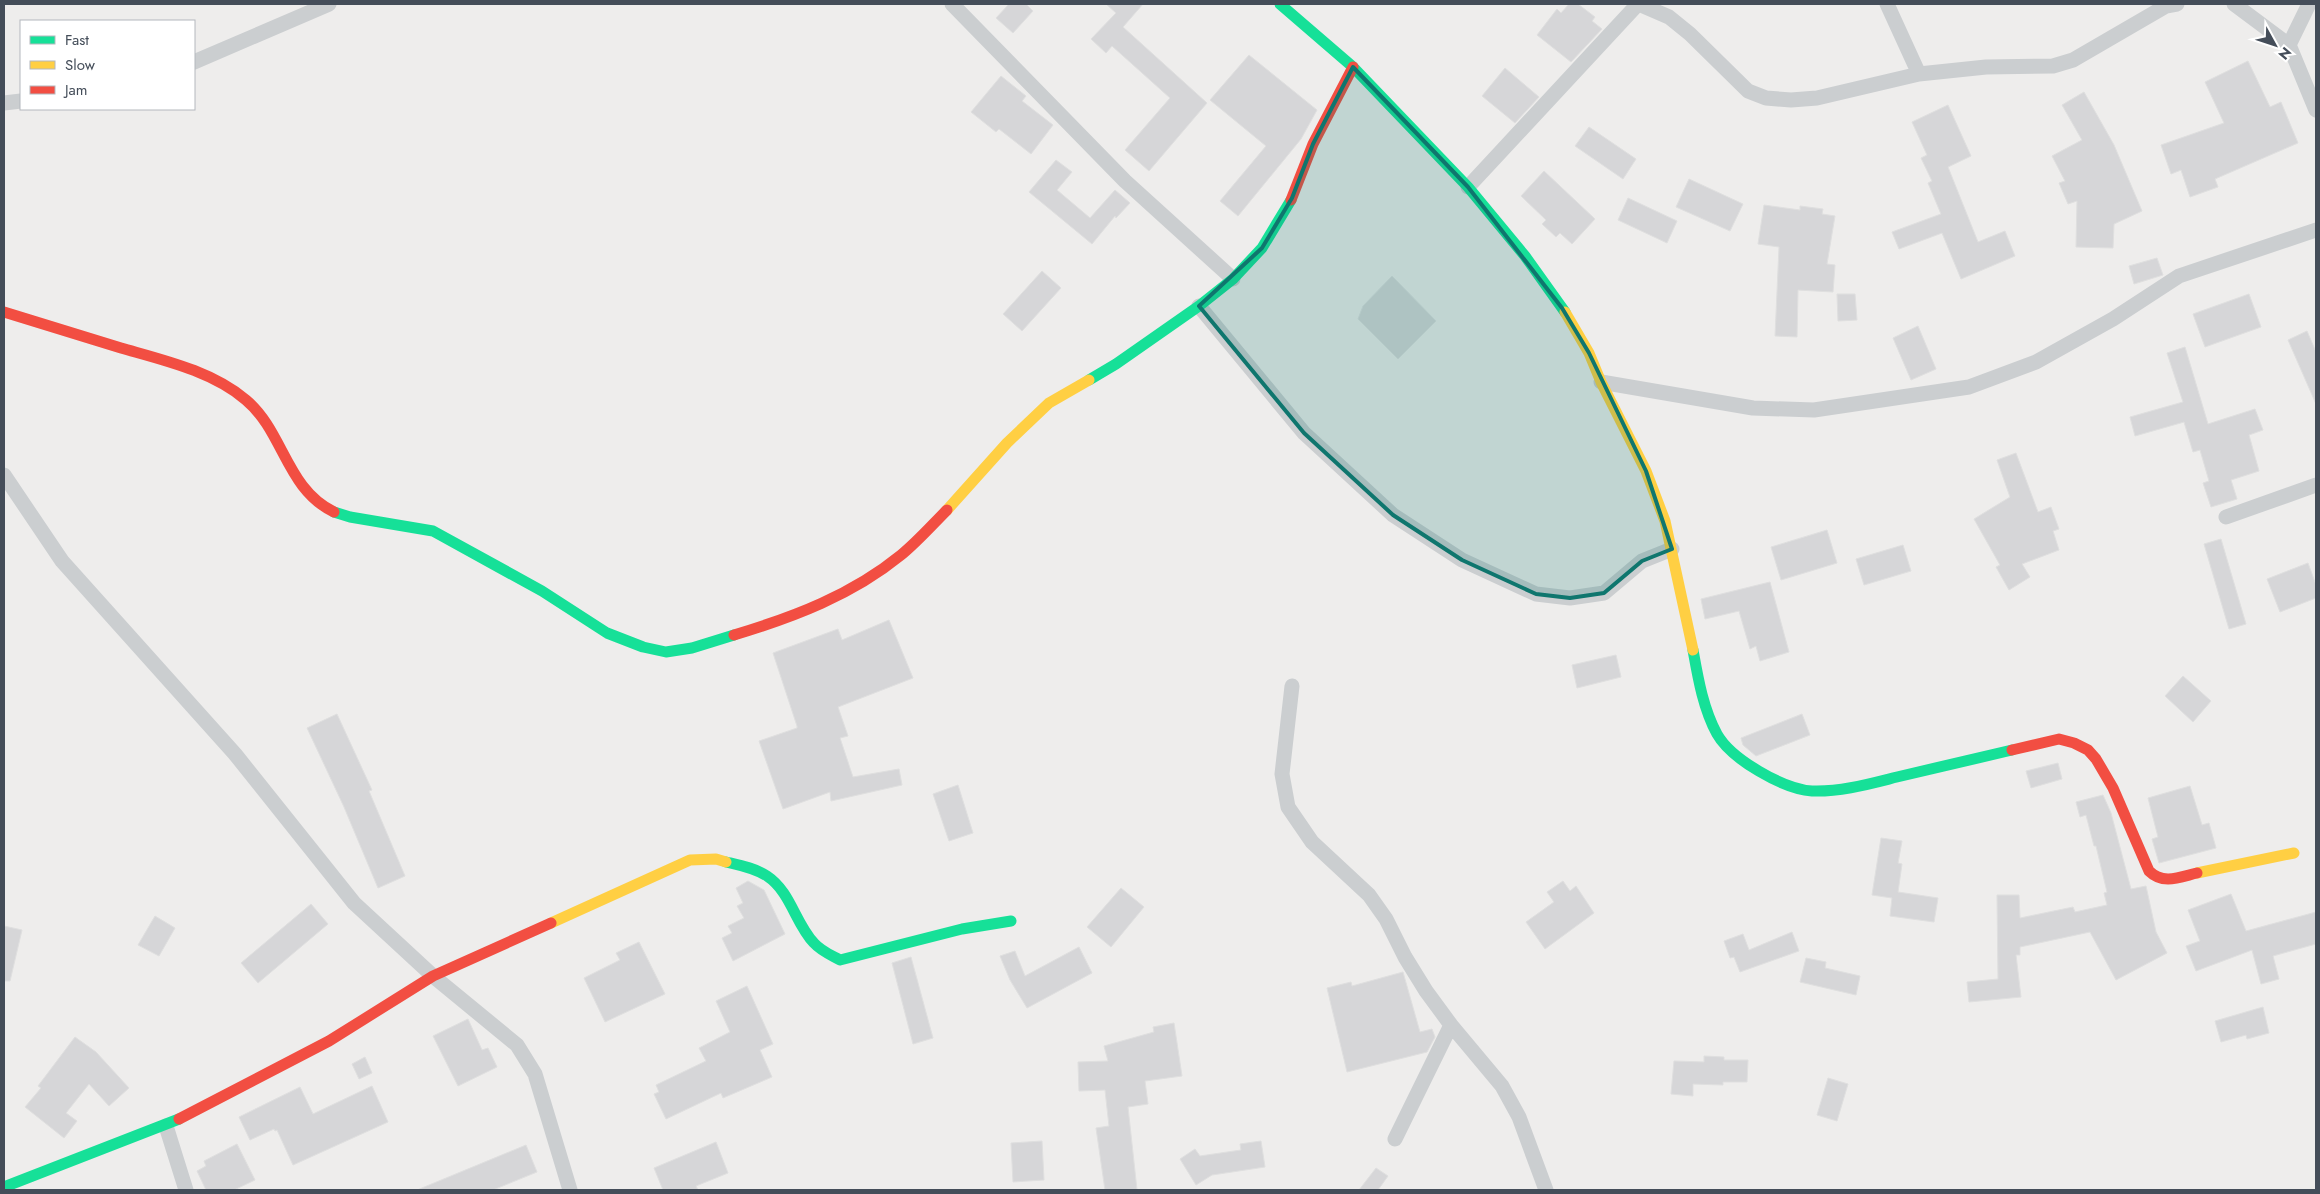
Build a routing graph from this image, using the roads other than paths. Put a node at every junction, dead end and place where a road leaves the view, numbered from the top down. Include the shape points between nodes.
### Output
1 (329, 4) edge
2 (952, 4) edge
3 (1280, 4) edge
4 (1639, 4) edge
5 (1887, 4) edge
6 (2177, 4) edge
7 (2234, 4) edge
8 (2309, 4) edge
9 (2289, 45) junction
10 (195, 62) edge
11 (1353, 67) junction
12 (1919, 74) junction
13 (20, 101) edge
14 (4, 103) edge
15 (2316, 110) edge
16 (1468, 187) junction
17 (2316, 230) edge
18 (1233, 279) junction
19 (1199, 306) junction
20 (4, 312) edge
21 (1601, 382) junction
22 (4, 475) edge
23 (2316, 485) edge
24 (2226, 517) dead end
25 (1672, 549) junction
26 (1292, 686) dead end
27 (2294, 853) dead end
28 (1011, 921) dead end
29 (433, 976) junction
30 (1451, 1025) junction
31 (166, 1126) junction
32 (1395, 1139) dead end
33 (4, 1187) edge
34 (186, 1190) edge
35 (570, 1190) edge
36 (1546, 1190) edge

1 - 10 street
2 - 18 street via 1125,181
3 - 11 street
4 - 12 street via 1669,17 1748,91 1766,98 1817,98
4 - 16 street
5 - 12 street
6 - 12 street via 2166,6 2073,60 2053,66 1986,67
7 - 9 street
8 - 9 street
9 - 15 street
11 - 16 street
11 - 18 street via 1314,144 1292,198 1262,248
13 - 14 street
16 - 21 street via 1525,256 1562,308 1589,353
17 - 21 street via 2179,276 2114,319 2036,362 1969,387 1814,410 1753,408
18 - 19 street
19 - 20 street via 1116,364 1050,403 1007,443 954,503 901,555 846,593 799,614 692,648 666,652 607,633 542,591 433,531 415,524 351,517 326,508 304,489 251,403 235,390 199,372
19 - 25 street via 1304,433 1393,516 1462,560 1536,594 1570,598 1604,593 1642,561
21 - 25 street via 1646,471
22 - 29 street via 62,561 235,754 354,903
23 - 24 street
25 - 27 street via 1702,694 1717,734 1748,766 1810,791 1847,789 2022,747 2059,740 2077,742 2097,759 2149,871 2156,878 2163,880
26 - 30 street via 1282,774 1288,808 1312,842 1369,895 1426,991
28 - 29 street via 962,929 840,960 813,942 783,891 767,876 716,859 690,860
29 - 31 street via 329,1041
29 - 35 street via 517,1045 535,1074
30 - 32 street
30 - 36 street via 1502,1086 1519,1117
31 - 33 street
31 - 34 street

